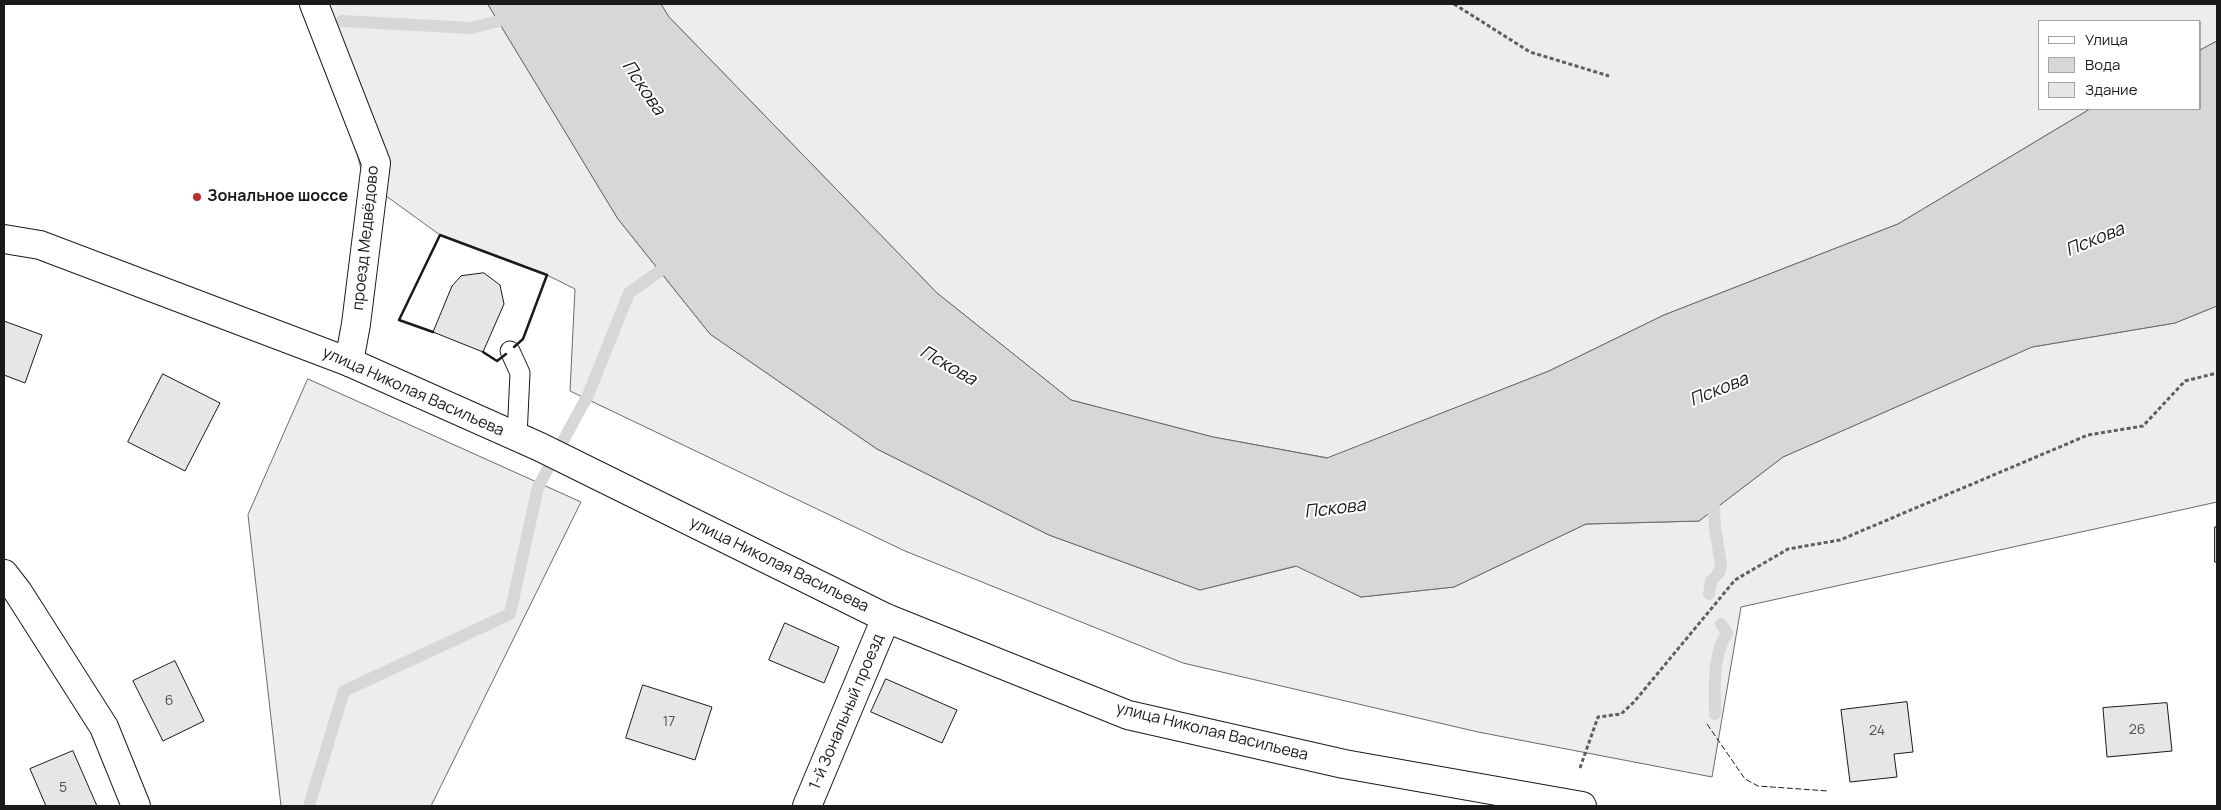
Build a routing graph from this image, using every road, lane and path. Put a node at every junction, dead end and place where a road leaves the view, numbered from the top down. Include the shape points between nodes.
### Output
1 (314, 4) edge
2 (1454, 4) edge
3 (1610, 76) dead end
4 (4, 239) edge
5 (510, 351) dead end
6 (349, 362) junction
7 (2217, 373) edge
8 (529, 442) junction
9 (4, 574) edge
10 (886, 618) junction
11 (1580, 768) dead end
12 (136, 806) edge
13 (807, 806) edge
14 (1582, 806) edge

1 - 6 main road, проезд Медвёдово via 376,163
2 - 3 path via 1530,52
4 - 6 main road, улица Николая Васильева via 40,245
5 - 8 lane via 520,373
6 - 8 main road, улица Николая Васильева
7 - 11 path via 2185,382 2143,426 2088,435 1840,540 1788,549 1735,580 1622,714 1598,717
8 - 10 main road, улица Николая Васильева
9 - 12 main road via 104,726
10 - 13 main road, 1-й Зональный проезд
10 - 14 main road, улица Николая Васильева via 1128,714 1344,764

